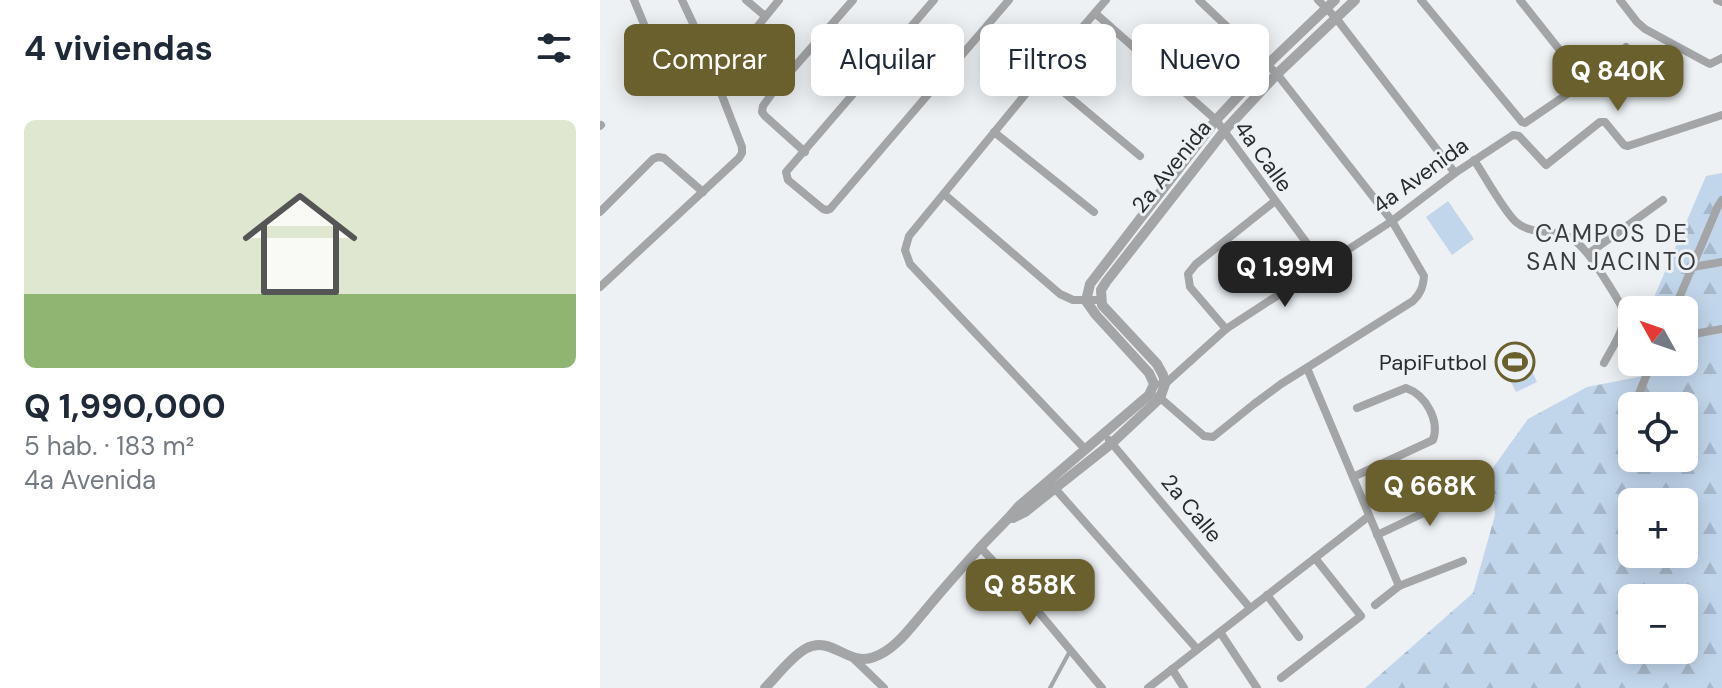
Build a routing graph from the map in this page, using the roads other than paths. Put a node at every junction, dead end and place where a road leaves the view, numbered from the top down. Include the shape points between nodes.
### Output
1 (634, 0) edge
2 (682, 0) edge
3 (746, 0) edge
4 (779, 0) edge
5 (853, 0) edge
6 (934, 0) edge
7 (1009, 0) edge
8 (1106, 0) edge
9 (1199, 0) edge
10 (1318, 0) edge
11 (1355, 0) edge
12 (1421, 0) edge
13 (1520, 0) edge
14 (1620, 0) edge
15 (1331, 4) edge
16 (1095, 13) junction
17 (765, 16) junction
18 (1336, 18) junction
19 (644, 24) edge
20 (759, 24) edge
21 (1085, 24) edge
22 (1225, 24) edge
23 (1626, 47) dead end
24 (1722, 58) edge
25 (1269, 63) edge
26 (1269, 65) edge
27 (795, 66) edge
28 (1277, 74) junction
29 (1585, 82) junction
30 (770, 96) edge
31 (1024, 96) edge
32 (1068, 96) edge
33 (1238, 96) edge
34 (1722, 115) edge
35 (1216, 120) junction
36 (1225, 130) junction
37 (994, 132) junction
38 (805, 152) junction
39 (1140, 156) dead end
40 (1474, 160) junction
41 (1455, 173) junction
42 (703, 192) junction
43 (944, 194) junction
44 (1663, 200) dead end
45 (1722, 200) edge
46 (1275, 201) junction
47 (600, 212) edge
48 (1094, 212) dead end
49 (1392, 221) junction
50 (1588, 254) junction
51 (1722, 262) edge
52 (1323, 265) junction
53 (1693, 267) junction
54 (600, 287) edge
55 (1680, 296) edge
56 (1101, 300) junction
57 (1618, 300) edge
58 (1086, 301) junction
59 (1226, 329) junction
60 (1722, 329) edge
61 (1698, 333) edge
62 (1618, 335) edge
63 (1604, 363) dead end
64 (1307, 368) junction
65 (1156, 391) junction
66 (1357, 408) dead end
67 (1108, 438) junction
68 (1085, 449) junction
69 (1353, 477) junction
70 (1051, 485) junction
71 (1468, 492) dead end
72 (1369, 516) junction
73 (1377, 535) junction
74 (980, 547) junction
75 (1315, 558) junction
76 (1463, 561) dead end
77 (1399, 586) junction
78 (1267, 595) junction
79 (1375, 605) dead end
80 (1250, 608) junction
81 (1220, 632) junction
82 (1299, 637) dead end
83 (1197, 649) junction
84 (1070, 651) junction
85 (854, 659) junction
86 (1172, 669) junction
87 (1281, 678) dead end
88 (765, 688) edge
89 (884, 688) edge
90 (1050, 688) edge
91 (1102, 688) edge
92 (1148, 688) edge
93 (1184, 688) edge
94 (1257, 688) edge

1 - 19 street
2 - 42 street via 742,147 739,158
3 - 17 street
4 - 17 street
5 - 27 street
6 - 38 street
7 - 38 street via 830,209 786,177
8 - 16 street
9 - 22 street
10 - 15 street
11 - 18 street, 2a Avenida
12 - 29 street via 1519,120 1525,123
13 - 29 street
14 - 24 street via 1641,26 1710,64
15 - 18 street
15 - 25 street, 2a Avenida
16 - 21 street
16 - 35 street, 4a Calle
17 - 20 street
18 - 28 street, 2a Avenida
18 - 41 street
23 - 29 street
26 - 28 street
28 - 36 street, 2a Avenida
28 - 49 street
30 - 38 street via 762,112
31 - 37 street
32 - 39 street
33 - 35 street, 2a Avenida
34 - 40 street, 4a Avenida via 1628,146 1600,122 1546,165 1516,134
35 - 36 street, 4a Calle
35 - 58 street, 2a Avenida via 1100,269
36 - 46 street, 4a Calle
36 - 56 street, 2a Avenida via 1106,282
37 - 43 street
37 - 48 street
40 - 41 street, 4a Avenida
40 - 50 street via 1516,221 1529,230 1567,236
41 - 49 street, 4a Avenida
42 - 47 street via 658,157
42 - 54 street
43 - 58 street via 1060,294
43 - 68 street via 909,236 905,250 910,264
44 - 50 street
45 - 53 street
46 - 52 street, 4a Calle
46 - 59 street via 1188,274 1190,287
49 - 52 street, 4a Avenida
49 - 64 street via 1424,276 1421,293
50 - 57 street
51 - 53 street
52 - 59 street, 4a Avenida
53 - 55 street
56 - 58 street
56 - 65 street via 1157,364 1163,375
58 - 65 street via 1149,373
59 - 65 street, 4a Avenida
60 - 61 street
62 - 63 street
64 - 65 street via 1210,438
64 - 69 street
65 - 67 street, 4a Avenida
66 - 69 street via 1406,388 1422,399 1436,432 1433,440
67 - 68 street, 4a Avenida
67 - 70 street, 4a Avenida
67 - 80 street, 2a Calle
68 - 70 street, 4a Avenida
69 - 72 street
70 - 74 street, 4a Avenida via 1019,506
70 - 83 street
71 - 73 street
72 - 73 street
72 - 75 street
73 - 77 street
74 - 84 street
74 - 85 street, 4a Avenida via 896,644 878,657
75 - 78 street
75 - 87 street via 1361,615
76 - 77 street
77 - 79 street
78 - 80 street
78 - 82 street
80 - 81 street
81 - 83 street
81 - 94 street
83 - 86 street
84 - 90 lane
84 - 91 street
85 - 88 street via 816,645 803,650
85 - 89 street
86 - 92 street
86 - 93 street

